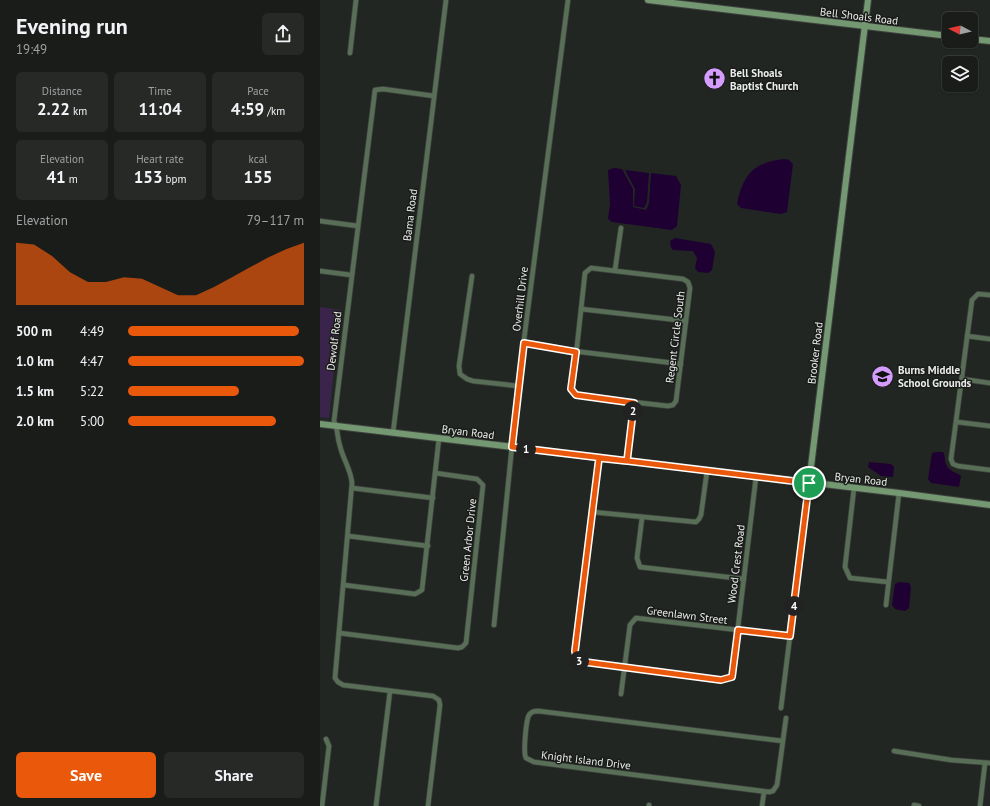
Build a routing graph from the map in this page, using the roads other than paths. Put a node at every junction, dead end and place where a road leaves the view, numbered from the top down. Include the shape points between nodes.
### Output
1 (356, 0) edge
2 (446, 0) edge
3 (568, 0) edge
4 (648, 0) edge
5 (868, 0) edge
6 (865, 26) junction
7 (942, 35) edge
8 (978, 40) edge
9 (990, 41) edge
10 (350, 54) dead end
11 (434, 96) junction
12 (320, 221) edge
13 (358, 226) junction
14 (621, 228) dead end
15 (615, 270) junction
16 (320, 271) edge
17 (351, 275) junction
18 (472, 276) dead end
19 (990, 295) edge
20 (581, 309) junction
21 (686, 321) junction
22 (967, 336) junction
23 (990, 339) edge
24 (524, 343) junction
25 (576, 352) junction
26 (680, 364) junction
27 (962, 379) junction
28 (990, 383) edge
29 (518, 386) junction
30 (634, 403) junction
31 (957, 422) junction
32 (320, 424) edge
33 (337, 426) junction
34 (990, 426) edge
35 (393, 433) junction
36 (439, 438) junction
37 (512, 447) junction
38 (599, 458) junction
39 (627, 461) junction
40 (990, 470) edge
41 (707, 471) junction
42 (435, 473) junction
43 (756, 477) junction
44 (809, 483) junction
45 (352, 488) junction
46 (854, 488) junction
47 (899, 493) junction
48 (433, 498) junction
49 (990, 506) edge
50 (592, 512) junction
51 (642, 518) junction
52 (348, 536) junction
53 (428, 546) junction
54 (744, 579) junction
55 (888, 582) junction
56 (344, 585) junction
57 (886, 605) dead end
58 (494, 625) dead end
59 (738, 630) junction
60 (339, 633) junction
61 (790, 636) junction
62 (624, 668) junction
63 (390, 691) junction
64 (621, 694) dead end
65 (781, 708) dead end
66 (786, 718) dead end
67 (326, 739) dead end
68 (783, 741) junction
69 (894, 751) dead end
70 (988, 763) edge
71 (764, 792) junction
72 (322, 806) edge
73 (376, 806) edge
74 (428, 806) edge
75 (762, 806) edge
76 (980, 806) edge

1 - 10 street
2 - 11 street, Bama Road
3 - 24 street, Overhill Drive
4 - 6 street, Bell Shoals Road
5 - 6 street, Brooker Road
6 - 7 street, Bell Shoals Road
6 - 44 street, Brooker Road
8 - 9 street
11 - 13 street, Dewolf Road via 375,90
11 - 35 street, Bama Road
12 - 13 street
13 - 17 street, Dewolf Road
14 - 15 street
15 - 20 street via 591,268 587,271
15 - 21 street, Regent Circle South via 686,280 690,288
16 - 17 street
17 - 33 street, Dewolf Road via 334,421
18 - 29 street via 460,374 472,381
19 - 22 street via 978,294 972,298
20 - 21 street
20 - 25 street
21 - 26 street, Regent Circle South
22 - 23 street
22 - 27 street
24 - 25 street
24 - 29 street, Overhill Drive
25 - 26 street
25 - 30 street via 571,389 574,394
26 - 30 street, Regent Circle South via 674,405
27 - 28 street
27 - 31 street
29 - 37 street, Overhill Drive
30 - 39 street
31 - 34 street
31 - 40 street via 953,464
32 - 33 street, Bryan Road
33 - 35 street, Bryan Road
33 - 45 street, Dewolf Road via 340,447 351,477
35 - 36 street, Bryan Road
36 - 37 street, Bryan Road
36 - 42 street
37 - 38 street, Bryan Road
37 - 58 street, Overhill Drive
38 - 39 street, Bryan Road
38 - 50 street
39 - 41 street, Bryan Road
41 - 43 street, Bryan Road
41 - 51 street via 698,521
42 - 48 street
42 - 60 street, Green Arbor Drive via 477,479 483,485 467,639 464,646 458,648
43 - 44 street, Bryan Road
43 - 54 street, Wood Crest Road
44 - 46 street, Bryan Road
44 - 61 street, Brooker Road
45 - 48 street
45 - 52 street, Dewolf Road
46 - 47 street, Bryan Road
46 - 55 street via 845,567 850,578
47 - 49 street, Bryan Road
47 - 55 street
48 - 53 street
50 - 51 street
50 - 62 street via 575,651 577,661
51 - 54 street via 637,558 640,567
52 - 53 street
52 - 56 street, Dewolf Road
53 - 56 street via 424,586 421,592 415,594
54 - 59 street, Wood Crest Road
55 - 57 street
56 - 60 street, Dewolf Road
59 - 61 street, Greenlawn Street
59 - 62 street, Greenlawn Street via 636,618 630,625
59 - 62 street, Wood Crest Road via 732,677 721,680
60 - 63 street, Dewolf Road via 336,681 343,685
61 - 65 street, Brooker Road
62 - 64 street, Greenlawn Street
63 - 73 street
63 - 74 street via 433,696 438,699 440,706
66 - 68 street
67 - 72 street via 329,746
68 - 71 street via 778,785 773,791
68 - 71 street, Knight Island Drive via 538,711 532,712 528,717 524,756 528,761
69 - 70 street via 945,760
70 - 76 street
71 - 75 street

